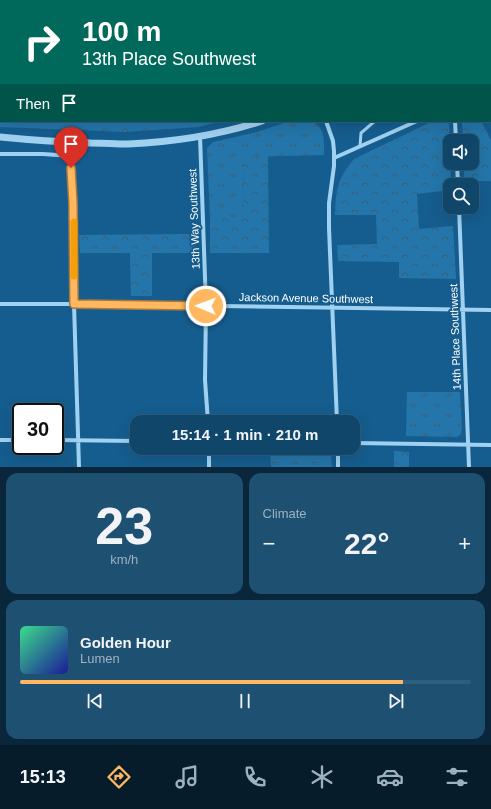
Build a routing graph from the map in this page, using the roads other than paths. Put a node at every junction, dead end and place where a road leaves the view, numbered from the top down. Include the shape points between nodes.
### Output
1 (258, 122) edge
2 (326, 122) edge
3 (374, 122) edge
4 (414, 122) edge
5 (455, 122) edge
6 (456, 134) edge
7 (200, 136) junction
8 (0, 137) edge
9 (70, 142) junction
10 (360, 146) junction
11 (0, 154) edge
12 (71, 156) junction
13 (334, 158) junction
14 (459, 214) edge
15 (0, 304) edge
16 (74, 304) junction
17 (206, 306) junction
18 (333, 308) junction
19 (463, 310) junction
20 (491, 310) edge
21 (208, 415) edge
22 (337, 415) edge
23 (0, 440) edge
24 (12, 440) edge
25 (64, 440) edge
26 (78, 440) junction
27 (130, 441) edge
28 (360, 443) edge
29 (468, 445) junction
30 (491, 445) edge
31 (209, 455) edge
32 (338, 455) edge
33 (79, 467) edge
34 (209, 467) edge
35 (338, 467) edge
36 (469, 467) edge

1 - 7 street
2 - 13 street via 333,141
3 - 10 lane via 361,133
4 - 10 street
5 - 6 street
7 - 9 street via 127,144
7 - 17 street, 13th Way Southwest
8 - 9 street
9 - 12 street
10 - 13 street
11 - 12 street
12 - 16 street
13 - 18 street via 329,203
14 - 19 street, 14th Place Southwest
15 - 16 street, Jackson Avenue Southwest
16 - 17 street, Jackson Avenue Southwest
16 - 26 street
17 - 18 street, Jackson Avenue Southwest
17 - 21 street, 13th Way Southwest via 205,380
18 - 19 street, Jackson Avenue Southwest
18 - 22 street
19 - 20 street, Jackson Avenue Southwest
19 - 29 street, 14th Place Southwest
23 - 24 street
25 - 26 street
26 - 27 street
26 - 33 street
28 - 29 street
29 - 30 street
29 - 36 street, 14th Place Southwest
31 - 34 street
32 - 35 street

